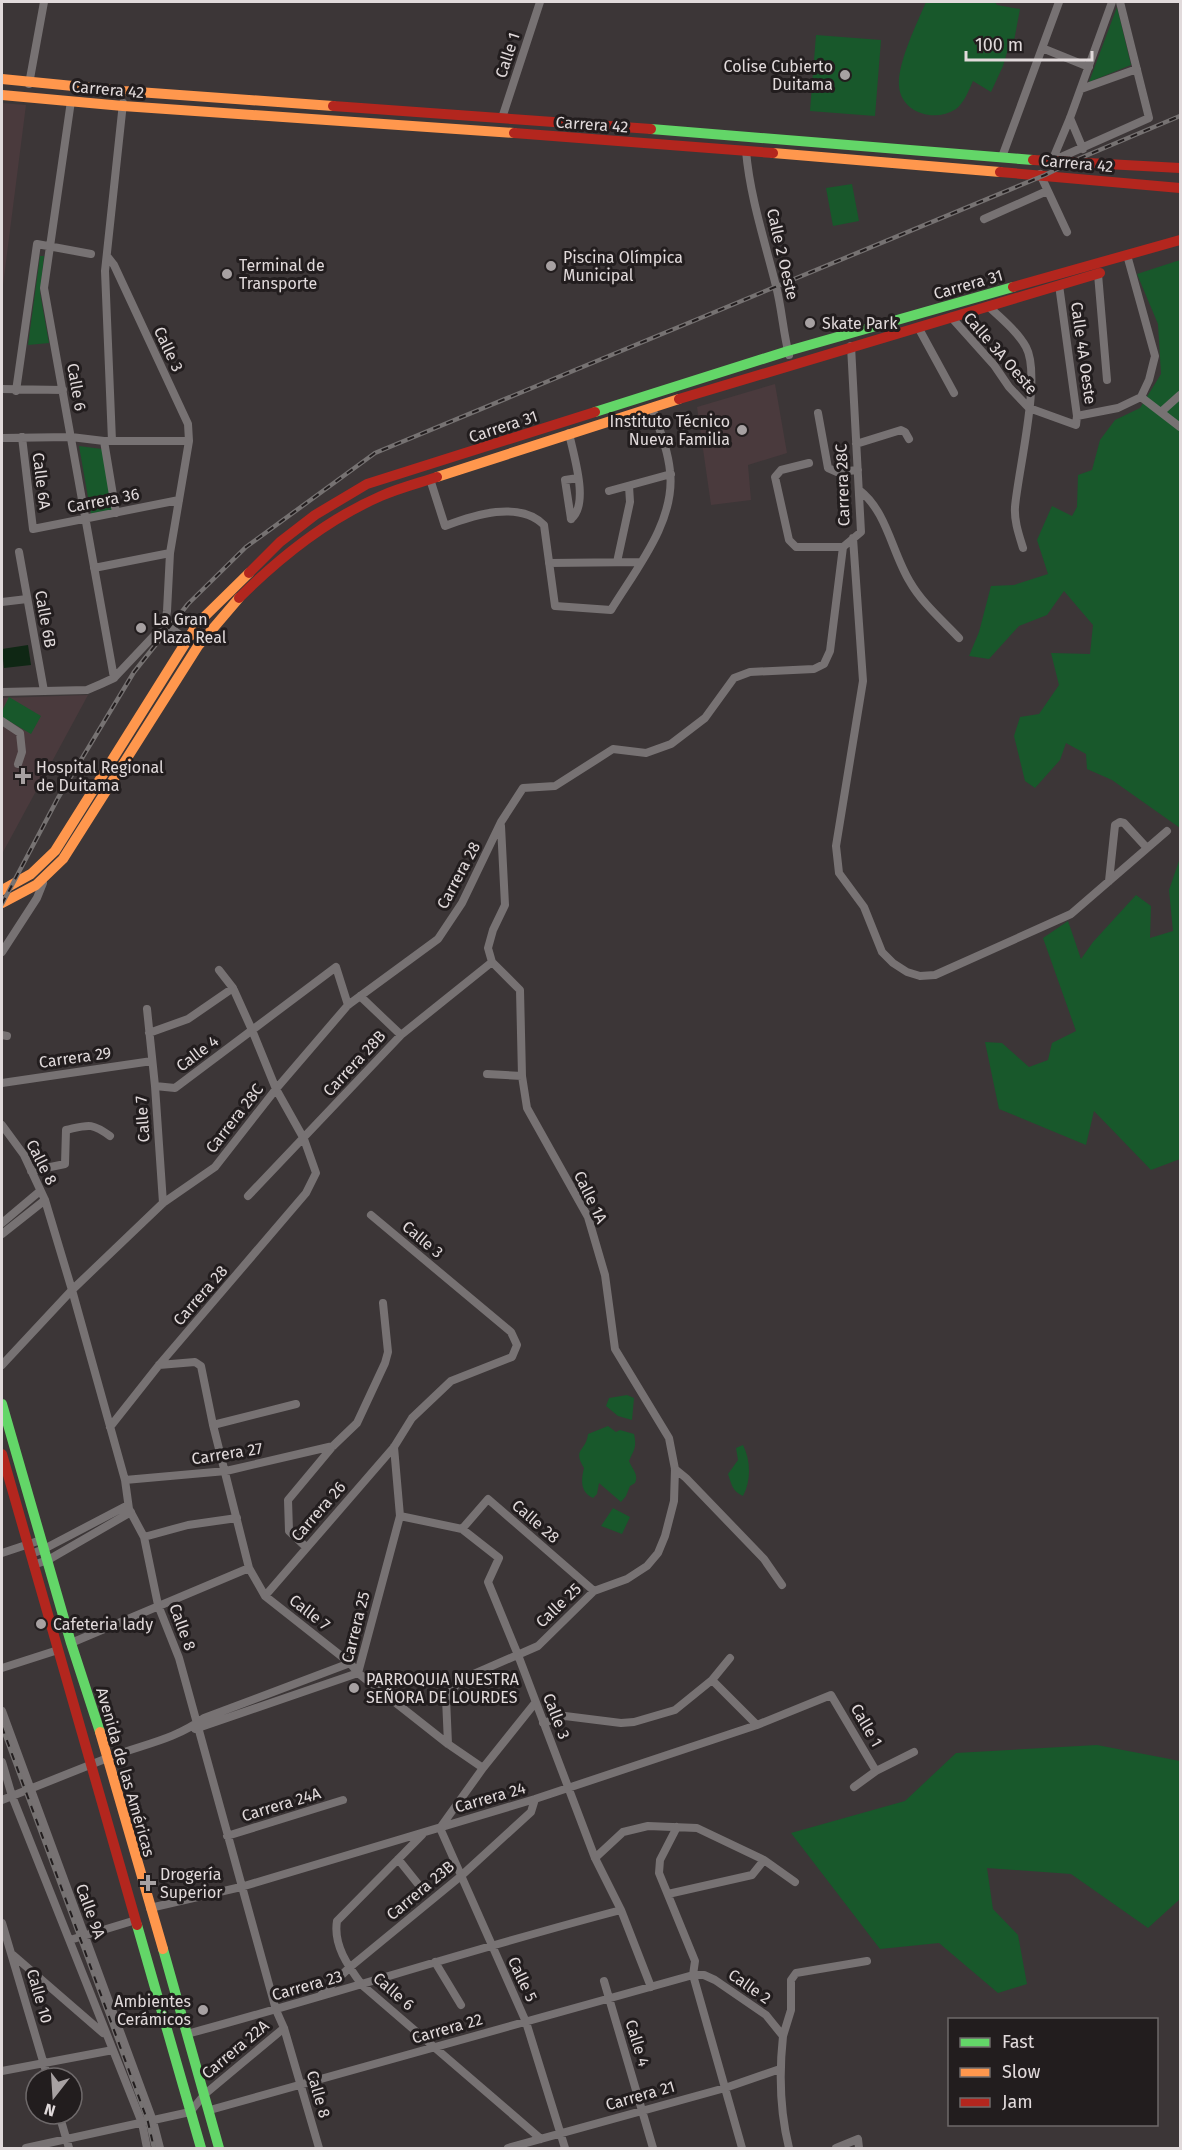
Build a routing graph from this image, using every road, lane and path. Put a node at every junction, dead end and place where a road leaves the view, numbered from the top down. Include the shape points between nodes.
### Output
1 (44, 2) edge
2 (540, 2) edge
3 (1059, 2) edge
4 (1112, 2) edge
5 (1120, 2) edge
6 (1042, 48) junction
7 (1089, 67) junction
8 (1137, 69) junction
9 (2, 79) edge
10 (30, 81) junction
11 (1081, 89) junction
12 (124, 91) junction
13 (2, 95) edge
14 (27, 97) junction
15 (71, 101) junction
16 (123, 106) junction
17 (502, 118) junction
18 (1070, 118) junction
19 (1083, 149) junction
20 (746, 151) junction
21 (1002, 157) junction
22 (1052, 161) junction
23 (1180, 168) edge
24 (1040, 175) junction
25 (1180, 188) edge
26 (1047, 190) junction
27 (984, 219) dead end
28 (1067, 232) dead end
29 (1180, 240) edge
30 (49, 245) junction
31 (1180, 251) edge
32 (91, 254) dead end
33 (1146, 255) junction
34 (106, 256) junction
35 (1129, 260) junction
36 (1098, 274) junction
37 (1059, 285) junction
38 (988, 306) junction
39 (951, 317) junction
40 (918, 327) junction
41 (850, 333) junction
42 (851, 346) junction
43 (788, 351) junction
44 (792, 364) junction
45 (1107, 380) dead end
46 (2, 389) edge
47 (63, 390) junction
48 (16, 391) junction
49 (954, 393) dead end
50 (1180, 395) edge
51 (1141, 397) junction
52 (652, 408) junction
53 (1029, 408) junction
54 (1161, 412) junction
55 (818, 413) dead end
56 (1077, 421) junction
57 (1180, 427) edge
58 (569, 433) junction
59 (22, 437) junction
60 (71, 437) junction
61 (2, 438) edge
62 (909, 439) dead end
63 (108, 441) junction
64 (189, 441) junction
65 (856, 444) junction
66 (809, 463) dead end
67 (858, 470) junction
68 (671, 474) junction
69 (578, 477) junction
70 (430, 479) junction
71 (629, 486) junction
72 (859, 490) junction
73 (609, 491) dead end
74 (179, 500) junction
75 (116, 513) junction
76 (86, 519) junction
77 (33, 529) joint
78 (853, 538) junction
79 (843, 547) junction
80 (1023, 548) dead end
81 (19, 552) dead end
82 (170, 553) junction
83 (617, 562) junction
84 (640, 562) junction
85 (549, 563) junction
86 (94, 568) junction
87 (27, 599) junction
88 (2, 602) edge
89 (165, 624) junction
90 (958, 638) dead end
91 (187, 640) junction
92 (824, 664) joint
93 (185, 669) junction
94 (114, 678) junction
95 (44, 691) junction
96 (2, 692) edge
97 (2, 721) edge
98 (18, 764) dead end
99 (501, 822) junction
100 (1167, 831) dead end
101 (1147, 848) junction
102 (44, 880) junction
103 (1109, 881) junction
104 (2, 890) edge
105 (2, 903) edge
106 (438, 939) joint
107 (2, 952) edge
108 (492, 962) junction
109 (219, 970) dead end
110 (233, 988) junction
111 (360, 996) junction
112 (348, 1005) junction
113 (147, 1009) dead end
114 (252, 1030) junction
115 (149, 1033) junction
116 (401, 1035) junction
117 (152, 1060) junction
118 (487, 1074) dead end
119 (522, 1076) junction
120 (2, 1083) edge
121 (155, 1086) junction
122 (276, 1089) junction
123 (2, 1125) edge
124 (110, 1136) dead end
125 (304, 1139) junction
126 (31, 1171) junction
127 (40, 1191) junction
128 (248, 1196) dead end
129 (45, 1200) junction
130 (163, 1203) junction
131 (371, 1215) dead end
132 (2, 1223) edge
133 (2, 1234) edge
134 (72, 1290) junction
135 (383, 1303) dead end
136 (2, 1365) edge
137 (159, 1365) junction
138 (2, 1404) edge
139 (296, 1404) dead end
140 (212, 1420) junction
141 (110, 1427) junction
142 (333, 1446) junction
143 (394, 1447) junction
144 (2, 1454) edge
145 (675, 1469) junction
146 (226, 1471) junction
147 (124, 1480) junction
148 (129, 1509) junction
149 (400, 1516) junction
150 (237, 1518) junction
151 (462, 1529) junction
152 (144, 1537) junction
153 (306, 1547) junction
154 (44, 1550) junction
155 (2, 1553) edge
156 (31, 1554) junction
157 (249, 1568) junction
158 (782, 1585) dead end
159 (594, 1591) junction
160 (266, 1596) junction
161 (158, 1605) junction
162 (71, 1643) junction
163 (58, 1650) junction
164 (518, 1654) junction
165 (730, 1658) dead end
166 (350, 1662) junction
167 (2, 1668) edge
168 (358, 1673) junction
169 (712, 1680) junction
170 (831, 1695) joint
171 (535, 1703) junction
172 (2, 1712) edge
173 (543, 1723) junction
174 (757, 1725) junction
175 (194, 1727) junction
176 (448, 1744) junction
177 (109, 1752) junction
178 (914, 1752) dead end
179 (2, 1762) edge
180 (483, 1768) junction
181 (91, 1770) junction
182 (876, 1771) junction
183 (854, 1786) dead end
184 (30, 1789) junction
185 (569, 1789) junction
186 (12, 1796) junction
187 (535, 1799) junction
188 (2, 1800) edge
189 (343, 1800) dead end
190 (677, 1827) junction
191 (440, 1828) junction
192 (424, 1833) junction
193 (227, 1836) junction
194 (596, 1858) junction
195 (398, 1859) junction
196 (764, 1860) junction
197 (461, 1876) junction
198 (795, 1882) dead end
199 (418, 1884) dead end
200 (241, 1887) junction
201 (668, 1894) junction
202 (150, 1908) junction
203 (621, 1910) junction
204 (136, 1920) junction
205 (2, 1926) edge
206 (84, 1935) junction
207 (70, 1940) junction
208 (491, 1946) junction
209 (13, 1954) junction
210 (867, 1961) dead end
211 (435, 1962) junction
212 (349, 1968) junction
213 (693, 1976) junction
214 (604, 1981) dead end
215 (172, 1984) junction
216 (362, 1985) junction
217 (651, 1987) junction
218 (156, 1989) junction
219 (318, 1998) junction
220 (609, 1999) junction
221 (461, 2005) dead end
222 (276, 2010) junction
223 (526, 2022) junction
224 (284, 2028) junction
225 (187, 2034) junction
226 (106, 2035) junction
227 (783, 2036) junction
228 (436, 2047) junction
229 (114, 2050) junction
230 (44, 2063) junction
231 (45, 2066) edge
232 (780, 2069) junction
233 (2, 2072) edge
234 (301, 2085) junction
235 (724, 2088) junction
236 (205, 2094) junction
237 (210, 2110) junction
238 (642, 2110) junction
239 (190, 2112) junction
240 (153, 2121) junction
241 (142, 2123) junction
242 (63, 2126) edge
243 (561, 2134) junction
244 (541, 2139) junction
245 (68, 2144) edge
246 (26, 2148) edge
247 (147, 2148) edge
248 (160, 2148) edge
249 (201, 2148) edge
250 (219, 2148) edge
251 (319, 2148) edge
252 (508, 2148) edge
253 (565, 2148) edge
254 (653, 2148) edge
255 (742, 2148) edge
256 (789, 2148) edge
257 (836, 2148) edge
258 (859, 2148) edge

1 - 10 street
2 - 17 street, Calle 1
3 - 6 street
4 - 7 street
5 - 8 street
6 - 7 street
6 - 21 street
7 - 11 street
8 - 11 street
8 - 19 street via 1149,118
9 - 10 main road, Carrera 42
10 - 12 main road, Carrera 42
10 - 14 street
11 - 18 street
12 - 16 street
12 - 17 main road, Carrera 42
13 - 14 main road, Carrera 42
14 - 15 main road, Carrera 42
15 - 16 main road, Carrera 42
15 - 30 street, Calle 6
16 - 20 main road, Carrera 42
16 - 34 street
17 - 21 main road, Carrera 42
18 - 19 street
18 - 22 street
19 - 22 street
20 - 24 main road, Carrera 42
20 - 43 street, Calle 2 Oeste
21 - 22 main road, Carrera 42
22 - 23 main road, Carrera 42
22 - 24 street
24 - 25 main road, Carrera 42
24 - 26 street
26 - 27 street
26 - 28 street
29 - 33 main road, Carrera 31
30 - 32 street
30 - 47 street, Calle 6 via 44,288
30 - 48 street via 37,244
31 - 33 main road, Carrera 31
33 - 35 main road, Carrera 31
34 - 63 street
34 - 64 street, Calle 3 via 114,265 188,424
35 - 36 main road, Carrera 31
35 - 41 main road, Carrera 31
35 - 51 street via 1155,356
36 - 37 main road, Carrera 31
36 - 45 street
37 - 38 main road, Carrera 31
37 - 56 street, Calle 4A Oeste
38 - 39 main road, Carrera 31
38 - 53 street via 1026,347 1031,366
39 - 40 main road, Carrera 31
39 - 53 street, Calle 3A Oeste
40 - 42 main road, Carrera 31
40 - 49 street
41 - 42 street, Carrera 28C
41 - 43 main road, Carrera 31
42 - 44 main road, Carrera 31
42 - 65 street, Carrera 28C
43 - 44 street, Calle 2 Oeste
43 - 91 main road, Carrera 31 via 367,484 315,515 280,542 198,622
44 - 52 main road, Carrera 31
46 - 48 street
47 - 48 street
47 - 60 street, Calle 6
50 - 54 street
51 - 54 street
51 - 56 street
52 - 58 main road, Carrera 31
52 - 68 street
53 - 56 street
53 - 80 street via 1015,510
54 - 57 street
55 - 67 street via 828,468 837,472
58 - 69 street
58 - 70 main road, Carrera 31
59 - 60 street
59 - 61 street
59 - 77 street, Calle 6A
60 - 63 street
60 - 76 street, Calle 6
62 - 65 street via 901,430
63 - 64 street
63 - 75 street
64 - 74 street, Calle 3
65 - 67 street, Carrera 28C
66 - 79 street via 781,470 775,477 789,540 796,548
67 - 72 street, Carrera 28C
68 - 71 street
68 - 84 street via 669,502 656,536
69 - 69 street via 565,480 571,519 581,494
70 - 85 street via 445,525 514,512 538,519 544,525
70 - 93 main road, Carrera 31 via 361,505 289,553 210,630
71 - 73 street
71 - 83 street via 630,502
72 - 78 street, Carrera 28C via 861,532
72 - 90 street via 872,503 912,585
74 - 75 street, Carrera 36
74 - 82 street, Calle 3
75 - 76 street, Carrera 36
76 - 77 street, Carrera 36
76 - 86 street, Calle 6
78 - 79 street, Carrera 28C
78 - 103 street via 863,681 836,846 839,873 864,907 882,952 907,972 935,975 1071,914
79 - 92 street, Carrera 28C via 830,651
81 - 87 street, Calle 6B
82 - 86 street
82 - 89 street, Calle 3
83 - 84 street
83 - 85 street
84 - 85 street via 611,610 555,606
86 - 94 street, Calle 6
87 - 88 street
87 - 95 street, Calle 6B
89 - 91 street
89 - 94 street
91 - 93 main road
91 - 104 main road, Carrera 31 via 55,850 38,869
92 - 99 street, Carrera 28 via 814,669 750,672 734,678 705,718 670,744 646,753 613,749 555,786 523,789
93 - 102 main road, Carrera 31 via 63,859
94 - 95 street via 87,690
95 - 96 street
97 - 98 street via 20,733 22,752
99 - 106 street, Carrera 28 via 462,903
99 - 108 street via 505,904 488,948
100 - 101 street
101 - 103 street
101 - 103 street via 1124,823 1115,825
102 - 105 main road, Carrera 31
102 - 107 street via 37,898
106 - 111 street, Carrera 28C
108 - 116 street, Carrera 28B
108 - 119 street, Calle 1A via 520,990
109 - 110 street
110 - 114 street
110 - 115 street via 188,1019
111 - 112 street, Carrera 28C
111 - 116 street
112 - 114 street via 336,967
112 - 122 street, Carrera 28C
113 - 115 street, Calle 7
114 - 121 street, Calle 4 via 175,1088
114 - 122 street
115 - 117 street, Calle 7
116 - 125 street, Carrera 28B
117 - 120 street, Carrera 29
117 - 121 street, Calle 7
118 - 119 street
119 - 145 street, Calle 1A via 527,1108 588,1217 605,1275 615,1350 669,1438
121 - 130 street, Calle 7
122 - 125 street
122 - 130 street, Carrera 28C via 215,1167
123 - 126 street, Calle 8
124 - 126 street via 97,1126 66,1130 65,1164
125 - 128 street, Carrera 28B
125 - 137 street, Carrera 28 via 316,1173 306,1193
126 - 127 street, Calle 8
127 - 129 street, Calle 8
127 - 132 street
129 - 133 street
129 - 134 street, Calle 8
130 - 134 street, Carrera 28C
131 - 143 street, Calle 3 via 511,1332 517,1345 512,1357 451,1381 412,1418
134 - 136 street, Carrera 28C
134 - 141 street, Calle 8
135 - 142 street via 388,1352 385,1364 357,1423
137 - 140 street, Calle 7 via 195,1362 201,1366
137 - 141 street, Carrera 28
138 - 154 main road, Avenida de las Américas
139 - 140 street
140 - 146 street, Calle 7
141 - 147 street, Calle 8
142 - 146 street, Carrera 27
142 - 153 street via 288,1500 289,1530
143 - 149 street, Carrera 25
143 - 153 street, Carrera 26
144 - 156 main road, Avenida de las Américas
145 - 158 street via 764,1558
145 - 159 street, Calle 25 via 674,1501 658,1553 627,1579
146 - 147 street, Carrera 27
146 - 150 street, Calle 7
147 - 148 street, Calle 8
148 - 152 street, Calle 8
148 - 154 street
149 - 151 street, Calle 3
149 - 168 street, Carrera 25
150 - 152 street
150 - 157 street, Calle 7
151 - 159 street, Calle 28 via 488,1499
151 - 164 street, Calle 3 via 499,1558 488,1582
152 - 161 street, Calle 8
153 - 160 street, Carrera 26
154 - 156 street
154 - 156 street
154 - 162 main road, Avenida de las Américas
155 - 156 street
156 - 163 main road, Avenida de las Américas
157 - 160 street, Calle 7
157 - 161 street
159 - 164 street, Calle 25 via 538,1646
160 - 166 street, Calle 7
161 - 162 street
161 - 175 street, Calle 8 via 179,1658
162 - 177 main road, Avenida de las Américas
163 - 167 street
163 - 181 main road, Avenida de las Américas
164 - 171 street, Calle 3
164 - 176 street, Calle 25 via 460,1680 450,1692 446,1698
165 - 169 street
166 - 168 street, Calle 7
166 - 175 street, Carrera 25 via 204,1718
168 - 175 street, Carrera 25
168 - 176 street, Calle 7
169 - 173 street via 675,1710 634,1722 565,1716
169 - 174 street
170 - 174 street, Carrera 24
170 - 182 street, Calle 1
171 - 173 street, Calle 3
171 - 180 street
172 - 184 street, Calle 9A
173 - 185 street, Calle 3
174 - 185 street, Carrera 24
175 - 177 street, Carrera 25 via 165,1740
175 - 193 street, Calle 8
176 - 180 street, Calle 7
177 - 181 street, Carrera 25
177 - 202 main road, Avenida de las Américas
178 - 182 street, Calle 1
179 - 186 street, Calle 9A
180 - 191 street
181 - 184 street, Carrera 25
181 - 204 main road, Avenida de las Américas
182 - 183 street, Calle 1
184 - 186 street, Carrera 25
184 - 206 street, Calle 9A
185 - 187 street, Carrera 24
185 - 194 street, Calle 3
186 - 188 street, Carrera 25
186 - 207 street, Calle 9A
187 - 191 street, Carrera 24
187 - 197 street, Carrera 23B via 531,1812
189 - 193 street, Carrera 24A
190 - 194 street via 648,1826 623,1832
190 - 196 street via 698,1827
190 - 201 street via 660,1860 659,1873
191 - 192 street, Carrera 24
191 - 197 street, Calle 5
192 - 195 street
192 - 200 street, Carrera 24
193 - 200 street, Calle 8
194 - 203 street, Calle 3
195 - 199 street
195 - 212 street, Calle 6 via 337,1921 336,1939
196 - 198 street
196 - 201 street via 752,1875
197 - 208 street, Calle 5
197 - 212 street, Carrera 23B
200 - 202 street, Carrera 24
200 - 222 street, Calle 8
201 - 213 street via 695,1961
202 - 215 main road, Avenida de las Américas
203 - 208 street, Carrera 23
203 - 217 street, Calle 3
204 - 206 street
204 - 218 main road, Avenida de las Américas
205 - 209 street, Calle 10
206 - 207 street
206 - 240 street, Calle 9A
207 - 226 street, Calle 9A
208 - 211 street, Carrera 23
208 - 223 street, Calle 5
209 - 226 street
209 - 230 street, Calle 10
210 - 227 street via 796,1973
211 - 216 street, Carrera 23
211 - 221 street
212 - 216 street, Calle 6
212 - 219 street, Carrera 23B
213 - 217 street, Carrera 22
213 - 227 street, Calle 2 via 715,1980 766,2015
213 - 235 street
214 - 220 street, Calle 4
215 - 218 main road
215 - 225 main road, Avenida de las Américas
216 - 219 street, Carrera 23
216 - 228 street, Calle 6
217 - 220 street, Carrera 22
218 - 239 main road, Avenida de las Américas
219 - 222 street, Carrera 23
220 - 223 street, Carrera 22
220 - 238 street, Calle 4
222 - 224 street, Calle 8
222 - 225 street, Carrera 23
223 - 228 street, Carrera 22
223 - 243 street, Calle 5
224 - 234 street, Calle 8
224 - 236 street, Carrera 22A
225 - 236 main road, Avenida de las Américas
226 - 229 street, Calle 9A
227 - 232 street
228 - 234 street, Carrera 22
228 - 244 street, Calle 6
229 - 230 street
229 - 241 street, Calle 9A
230 - 231 street, Calle 10
230 - 233 street
232 - 235 street, Carrera 21
232 - 256 street
234 - 237 street, Carrera 22
234 - 251 street, Calle 8
235 - 238 street, Carrera 21
235 - 255 street
236 - 237 main road, Avenida de las Américas
236 - 239 street
237 - 250 main road, Avenida de las Américas
238 - 243 street, Carrera 21
238 - 254 street, Calle 4
239 - 240 street
239 - 249 main road, Avenida de las Américas
240 - 241 street
240 - 248 street, Calle 9A
241 - 245 street
241 - 247 street, Calle 9A
242 - 245 street
243 - 244 street, Carrera 21
243 - 253 street, Calle 5
244 - 252 street, Carrera 21
245 - 246 street
257 - 258 street via 858,2139

